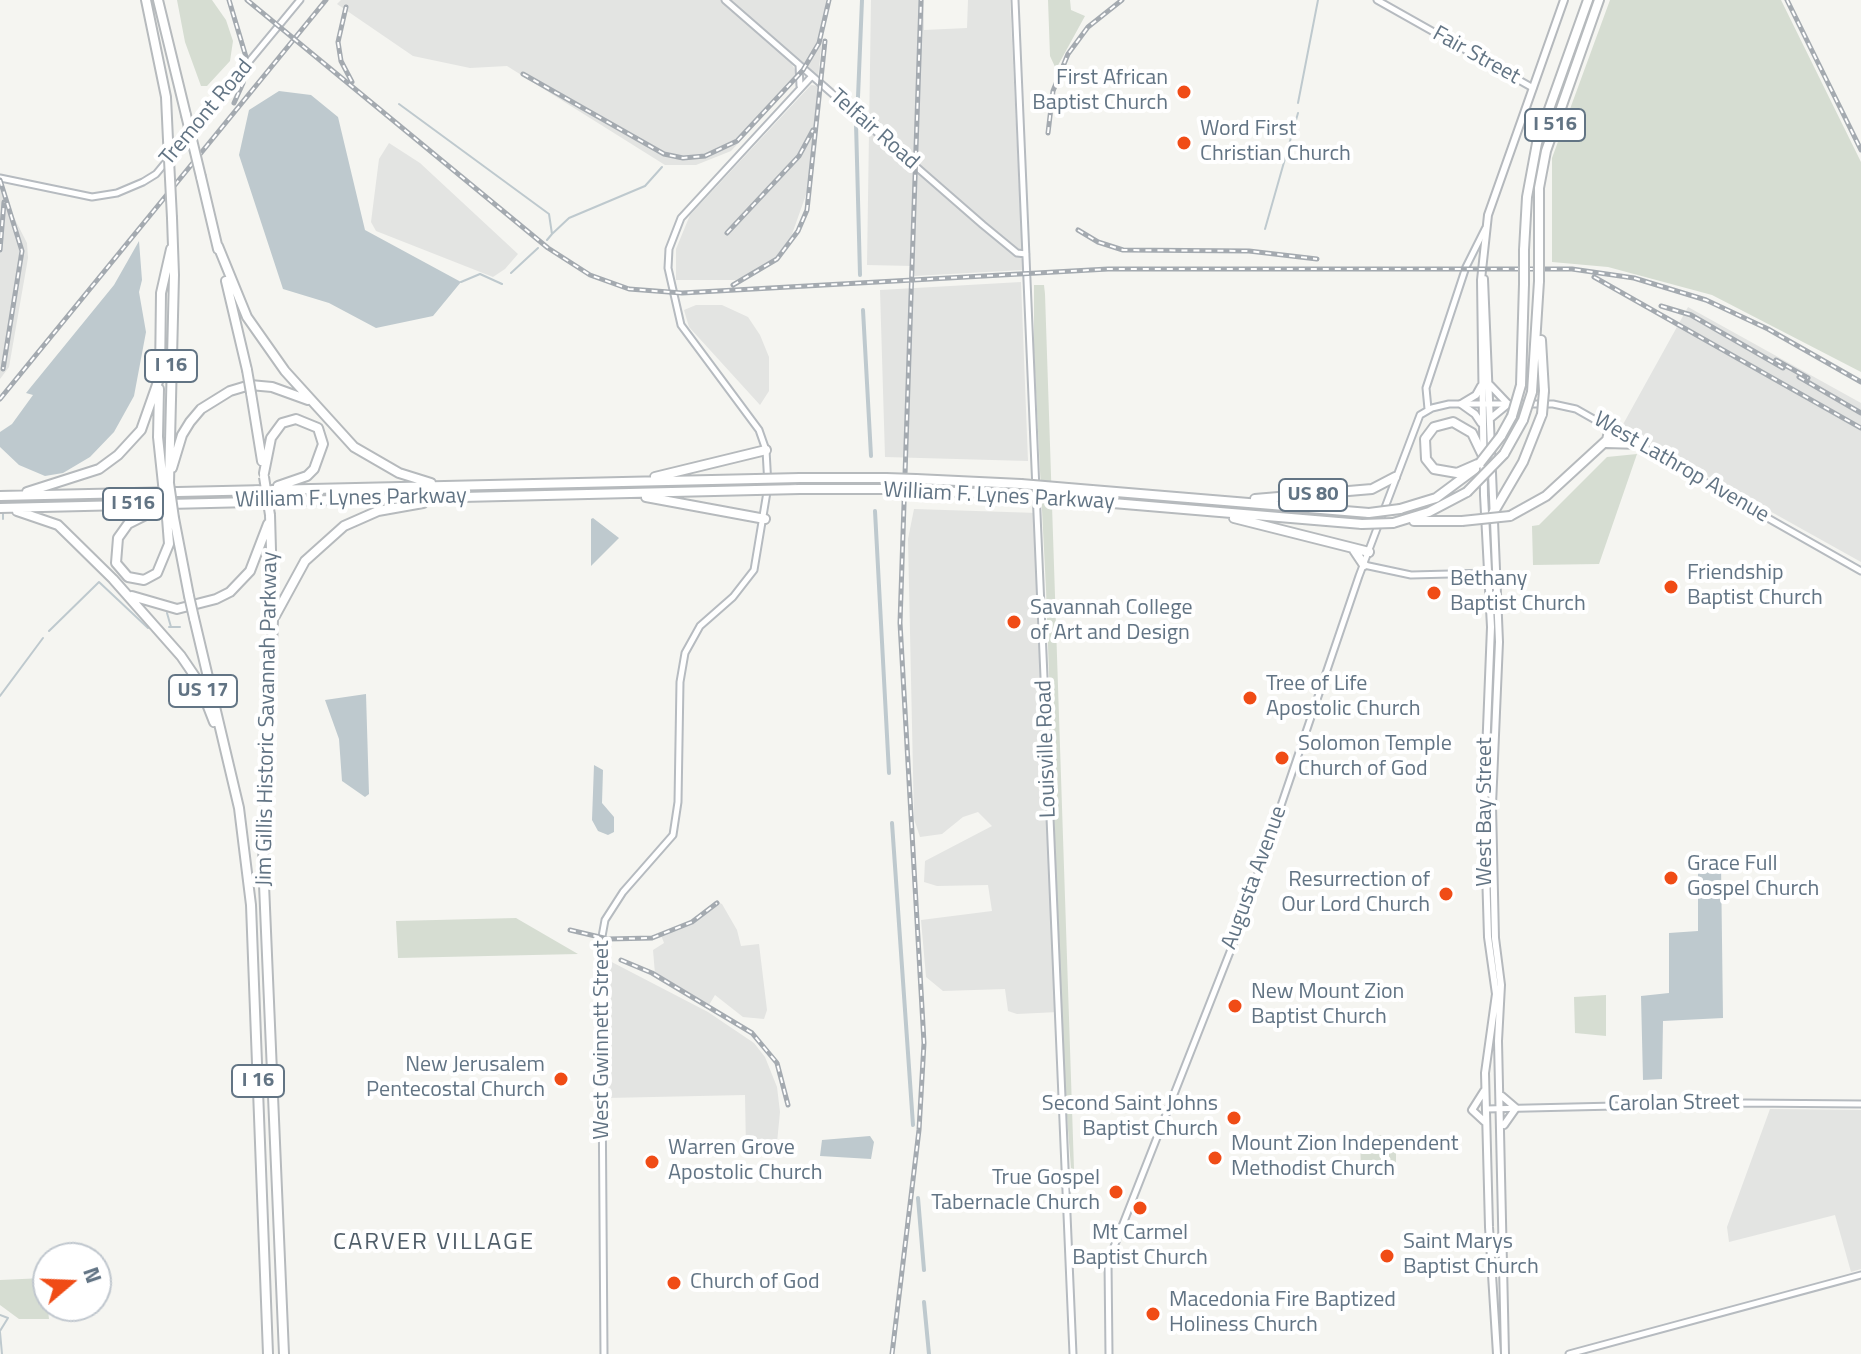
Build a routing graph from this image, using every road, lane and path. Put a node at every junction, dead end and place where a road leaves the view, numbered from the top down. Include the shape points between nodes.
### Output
1 (146, 0) edge
2 (158, 0) edge
3 (300, 0) edge
4 (725, 0) edge
5 (1015, 0) edge
6 (1377, 0) edge
7 (1564, 0) edge
8 (1588, 0) edge
9 (1599, 0) edge
10 (799, 64) junction
11 (811, 75) junction
12 (821, 84) junction
13 (800, 87) junction
14 (1533, 88) junction
15 (0, 178) edge
16 (1485, 229) junction
17 (218, 246) junction
18 (171, 249) junction
19 (1026, 254) junction
20 (1539, 281) junction
21 (160, 376) junction
22 (1485, 385) junction
23 (1461, 404) junction
24 (1508, 404) junction
25 (315, 405) junction
26 (1486, 405) junction
27 (1428, 409) junction
28 (1489, 422) junction
29 (1482, 427) junction
30 (1610, 427) junction
31 (1641, 444) junction
32 (1602, 446) junction
33 (766, 450) junction
34 (1478, 464) junction
35 (264, 475) junction
36 (1395, 477) junction
37 (166, 483) junction
38 (587, 484) junction
39 (464, 485) junction
40 (1372, 489) junction
41 (266, 490) junction
42 (618, 494) junction
43 (1389, 494) junction
44 (1, 496) edge
45 (513, 496) junction
46 (295, 500) junction
47 (1228, 500) junction
48 (0, 508) edge
49 (1218, 513) junction
50 (270, 515) junction
51 (1492, 515) junction
52 (170, 518) junction
53 (765, 519) junction
54 (1397, 522) junction
55 (1350, 548) junction
56 (1369, 552) junction
57 (1364, 565) junction
58 (1861, 571) edge
59 (1492, 573) junction
60 (127, 594) junction
61 (273, 620) junction
62 (239, 808) junction
63 (1486, 1088) junction
64 (1501, 1095) junction
65 (1861, 1104) edge
66 (1516, 1108) junction
67 (1486, 1109) junction
68 (1501, 1109) junction
69 (1486, 1124) junction
70 (1502, 1133) junction
71 (1861, 1275) edge
72 (1504, 1350) edge
73 (268, 1354) edge
74 (284, 1354) edge
75 (604, 1354) edge
76 (1073, 1354) edge
77 (1109, 1354) edge
78 (1496, 1354) edge
79 (1569, 1354) edge

1 - 18 highway, Jim Gillis Historic Savannah Parkway / I 16, bridge via 166,97
2 - 17 highway, Jim Gillis Historic Savannah Parkway / I 16, bridge
3 - 15 main road, Tremont Road via 156,174 143,182 92,197
4 - 10 main road, Telfair Road
5 - 19 main road, Louisville Road
6 - 14 main road, Fair Street
7 - 14 main road, West Bay Street
8 - 34 highway, William F. Lynes Parkway / I 516, bridge via 1537,143 1527,197 1521,385 1512,416
9 - 20 highway, William F. Lynes Parkway / I 516, bridge via 1546,151 1539,188
10 - 11 main road, Telfair Road
10 - 13 main road
11 - 12 main road, Telfair Road
11 - 13 main road, West Gwinnett Street
12 - 13 main road
12 - 19 main road, Telfair Road via 994,235
13 - 33 main road, West Gwinnett Street via 681,218 669,249 681,325 746,410
14 - 16 main road, West Bay Street
16 - 22 main road, West Bay Street
16 - 27 main road, Augusta Avenue via 1466,267 1425,392
17 - 25 highway via 247,317
17 - 35 highway, Jim Gillis Historic Savannah Parkway / I 16, bridge via 247,370
18 - 21 highway via 161,293
18 - 37 highway, Jim Gillis Historic Savannah Parkway / I 16
19 - 76 main road, Louisville Road
20 - 51 highway, bridge via 1542,414 1523,462
20 - 54 highway, William F. Lynes Parkway / I 516, bridge via 1532,392 1504,454 1467,492
21 - 37 highway via 158,437
21 - 44 highway via 141,430 118,455 70,481
22 - 23 main road
22 - 24 main road
22 - 26 main road, West Bay Street
23 - 26 main road, West Lathrop Avenue
23 - 27 main road, West Lathrop Avenue
23 - 29 main road
24 - 26 main road, West Lathrop Avenue
24 - 28 main road
24 - 30 main road, West Lathrop Avenue via 1565,406
25 - 37 highway via 289,391 250,385 213,400 182,435
25 - 39 highway via 354,447 385,466 419,480
26 - 28 main road, West Bay Street
26 - 29 main road, West Bay Street
27 - 36 main road, Augusta Avenue via 1415,423
28 - 51 main road, West Bay Street
29 - 34 main road, West Bay Street
30 - 31 main road, West Lathrop Avenue
30 - 32 highway
31 - 32 highway via 1619,441
31 - 58 main road, West Lathrop Avenue
32 - 54 highway, bridge via 1546,496 1510,516
33 - 38 highway via 667,476
33 - 53 main road, West Gwinnett Street
34 - 34 highway via 1457,473 1434,469 1424,451 1428,432 1440,423 1459,423 1472,433
34 - 47 highway, William F. Lynes Parkway / I 516, bridge via 1436,498 1400,509 1369,513
34 - 59 main road, West Bay Street
35 - 41 highway via 271,438 282,423 296,419 318,428 323,444 314,469
35 - 50 highway, Jim Gillis Historic Savannah Parkway / I 16, bridge
36 - 40 highway, US 80
36 - 43 main road, Augusta Avenue
37 - 52 highway, Jim Gillis Historic Savannah Parkway / I 16, bridge
38 - 39 highway, William F. Lynes Parkway / I 516
38 - 47 highway, William F. Lynes Parkway / I 516, bridge via 886,478
39 - 41 highway, William F. Lynes Parkway / I 516
40 - 43 highway
40 - 47 highway, US 80
41 - 44 highway, William F. Lynes Parkway / I 516
42 - 45 highway, William F. Lynes Parkway / I 516
42 - 49 highway, William F. Lynes Parkway / I 516, bridge via 887,489
42 - 53 highway
43 - 56 main road, Augusta Avenue
45 - 46 highway, William F. Lynes Parkway / I 516
45 - 61 highway via 402,505 344,526 305,561
46 - 48 highway, William F. Lynes Parkway / I 516
46 - 52 highway via 149,511 118,538 116,563 128,577 144,580 157,573 169,544
48 - 60 highway, US 17 via 32,513 58,525
49 - 54 highway, William F. Lynes Parkway / I 516, bridge
49 - 55 highway, US 80
50 - 60 highway via 257,558 230,592 177,609
50 - 61 highway, Jim Gillis Historic Savannah Parkway / I 16
51 - 59 main road, West Bay Street
52 - 62 highway, Jim Gillis Historic Savannah Parkway / I 16, bridge
53 - 75 main road, West Gwinnett Street via 754,570 700,626 685,653 673,835 605,920 599,954
55 - 56 highway, US 80
55 - 57 highway
56 - 57 main road, Augusta Avenue
57 - 59 main road via 1411,575
57 - 77 main road, Augusta Avenue via 1239,929 1108,1262
59 - 63 main road, West Bay Street via 1484,804 1488,937 1496,994
59 - 64 main road, West Bay Street via 1499,642 1492,805
60 - 62 highway, US 17 via 198,681
61 - 74 highway, Jim Gillis Historic Savannah Parkway / I 16 via 263,861
62 - 73 highway, Jim Gillis Historic Savannah Parkway / I 16 via 251,905
63 - 67 main road, West Bay Street
63 - 69 main road via 1472,1110
64 - 66 main road
64 - 68 main road, West Bay Street
65 - 66 main road, Carolan Street
66 - 68 main road, Carolan Street
66 - 70 main road
67 - 68 main road, Carolan Street
67 - 69 main road, West Bay Street
68 - 70 main road, West Bay Street
69 - 72 main road, West Bay Street
70 - 72 main road, West Bay Street
71 - 79 main road
72 - 78 main road

